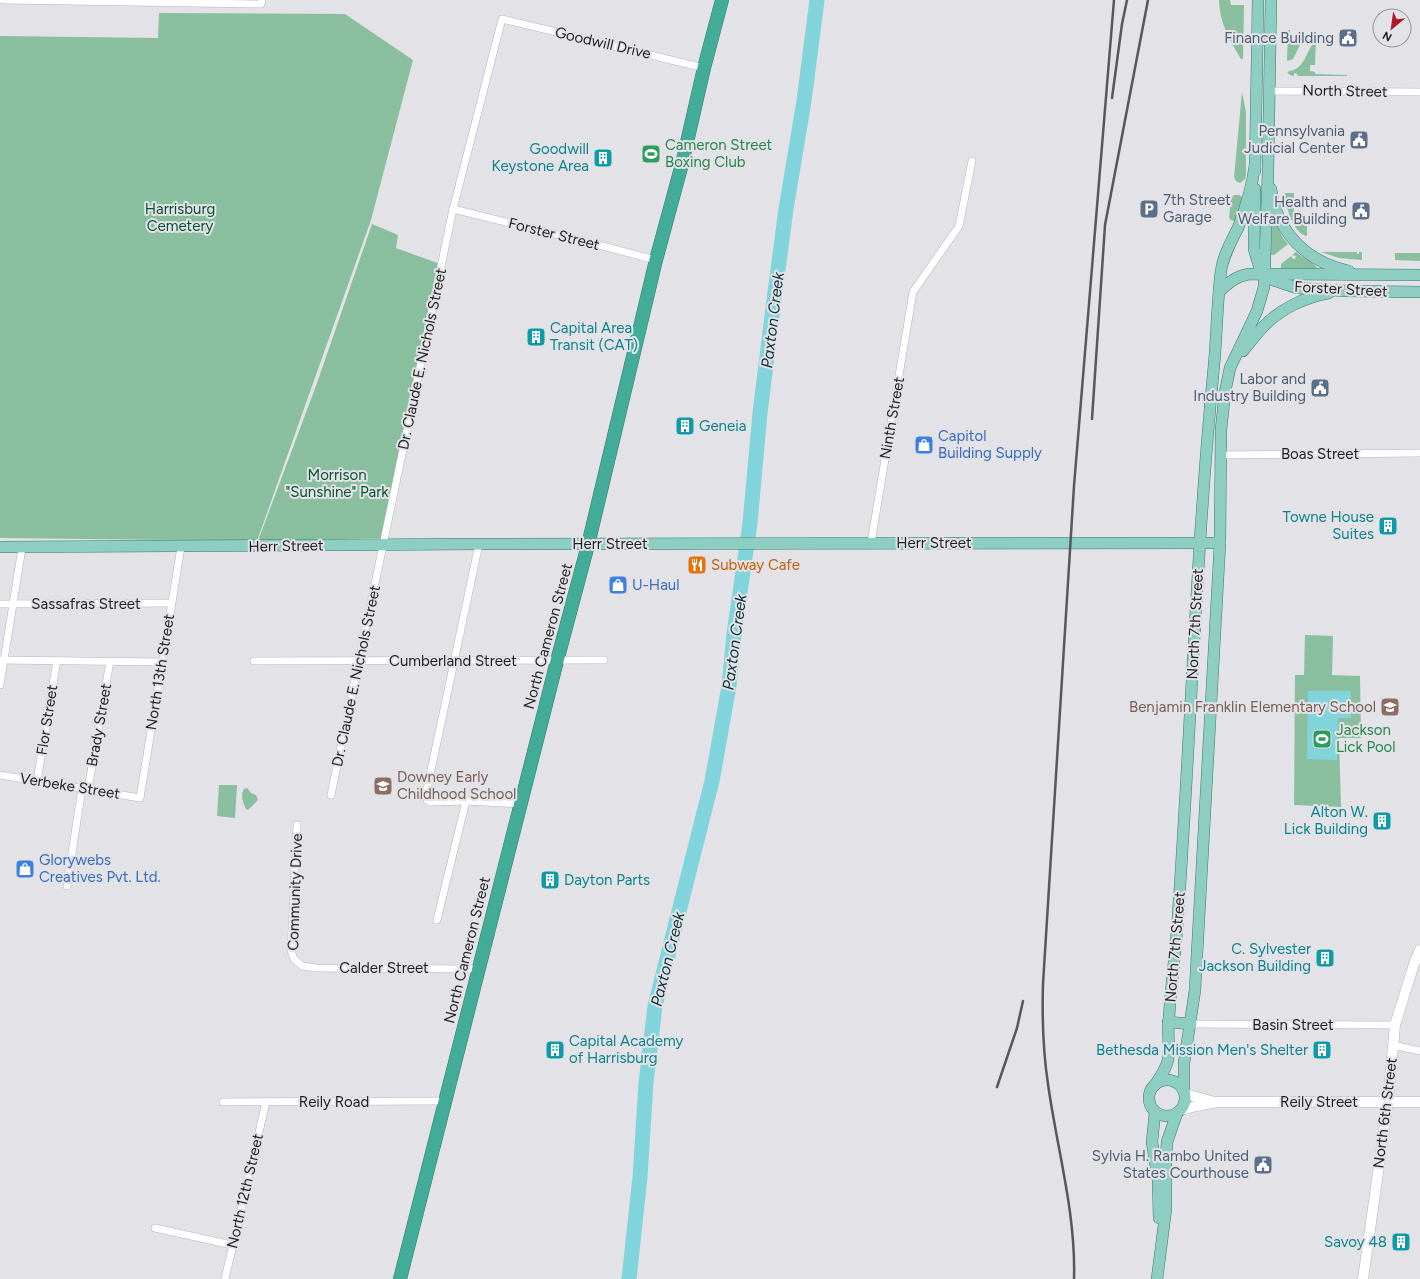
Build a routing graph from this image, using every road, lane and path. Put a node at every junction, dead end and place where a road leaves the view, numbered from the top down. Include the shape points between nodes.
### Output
1 (3, 0) edge
2 (722, 0) edge
3 (1258, 0) edge
4 (1271, 0) edge
5 (261, 2) edge
6 (502, 19) joint
7 (704, 68) junction
8 (1270, 90) junction
9 (1420, 92) edge
10 (972, 161) dead end
11 (1255, 165) junction
12 (1268, 171) junction
13 (453, 209) junction
14 (656, 260) junction
15 (1265, 274) junction
16 (1361, 274) junction
17 (1420, 275) edge
18 (1346, 291) junction
19 (1219, 292) junction
20 (1420, 292) edge
21 (1227, 380) junction
22 (1420, 453) edge
23 (1220, 454) junction
24 (871, 543) junction
25 (1200, 543) junction
26 (1220, 543) junction
27 (479, 544) junction
28 (383, 545) junction
29 (588, 545) junction
30 (181, 546) junction
31 (0, 547) edge
32 (22, 548) junction
33 (172, 603) junction
34 (0, 604) edge
35 (13, 604) junction
36 (2, 660) edge
37 (57, 660) junction
38 (604, 660) dead end
39 (110, 661) junction
40 (254, 661) dead end
41 (359, 661) junction
42 (454, 661) junction
43 (557, 661) junction
44 (162, 662) junction
45 (0, 686) edge
46 (0, 775) edge
47 (37, 781) junction
48 (85, 788) junction
49 (331, 795) dead end
50 (140, 798) joint
51 (466, 801) junction
52 (521, 804) junction
53 (297, 825) dead end
54 (67, 886) dead end
55 (437, 920) dead end
56 (1420, 950) edge
57 (294, 959) joint
58 (1417, 964) edge
59 (478, 968) junction
60 (1168, 1022) junction
61 (1191, 1024) junction
62 (1395, 1025) junction
63 (1393, 1045) junction
64 (1420, 1051) edge
65 (1155, 1085) junction
66 (1184, 1093) junction
67 (445, 1101) junction
68 (223, 1102) dead end
69 (266, 1102) junction
70 (1217, 1102) junction
71 (1388, 1102) junction
72 (1420, 1102) edge
73 (1155, 1112) junction
74 (1179, 1112) junction
75 (155, 1228) dead end
76 (232, 1245) junction
77 (1160, 1249) junction
78 (225, 1279) edge
79 (400, 1279) edge
80 (1157, 1279) edge
81 (1363, 1279) edge

1 - 5 street
2 - 7 highway, North Cameron Street
3 - 11 main road
4 - 8 main road
6 - 7 street, Goodwill Drive
6 - 13 street, Dr. Claude E. Nichols Street
7 - 14 highway, North Cameron Street
8 - 9 street, North Street
8 - 12 main road
10 - 24 street, Ninth Street via 959,226 913,292
11 - 15 main road via 1254,250 1258,265
11 - 19 main road, North 7th Street via 1248,201 1222,263
12 - 15 main road, North 7th Street
12 - 16 main road via 1271,193 1279,217 1297,244 1310,255 1330,265
13 - 14 street, Forster Street
13 - 28 street, Dr. Claude E. Nichols Street
14 - 29 highway, North Cameron Street
15 - 16 main road, Forster Street
15 - 18 main road, Forster Street via 1273,280 1293,287
15 - 19 main road, Forster Street via 1241,275
15 - 21 main road, North 7th Street via 1258,311 1234,357
16 - 17 main road, Forster Street
18 - 20 main road, Forster Street
18 - 21 main road via 1309,298 1274,316 1239,356
19 - 25 main road, North 7th Street
21 - 23 main road, North 7th Street
22 - 23 street, Boas Street
23 - 26 main road, North 7th Street
24 - 25 main road, Herr Street
24 - 29 main road, Herr Street
25 - 26 main road, Herr Street
25 - 60 main road, North 7th Street via 1177,937
26 - 61 main road, North 7th Street
27 - 28 main road, Herr Street
27 - 29 main road, Herr Street
27 - 42 street
28 - 30 main road, Herr Street
28 - 41 street, Dr. Claude E. Nichols Street
29 - 43 highway, North Cameron Street
30 - 32 main road, Herr Street
30 - 33 street, North 13th Street
31 - 32 main road, Herr Street
32 - 35 street
33 - 35 street, Sassafras Street
33 - 44 street, North 13th Street
34 - 35 street, Sassafras Street
35 - 36 street
36 - 37 street
36 - 45 street
37 - 39 street
37 - 47 street, Flor Street
38 - 43 street, Cumberland Street
39 - 44 street
39 - 48 street, Brady Street
40 - 41 street, Cumberland Street
41 - 42 street, Cumberland Street
41 - 49 street, Dr. Claude E. Nichols Street
42 - 43 street, Cumberland Street
42 - 51 street via 426,794 427,800 431,802
43 - 52 highway, North Cameron Street
44 - 50 street, North 13th Street
46 - 47 street, Verbeke Street
47 - 48 street, Verbeke Street
48 - 50 street, Verbeke Street
48 - 54 street, Brady Street
51 - 52 street
51 - 55 street
52 - 59 highway, North Cameron Street
53 - 57 street, Community Drive via 290,951
56 - 58 main road, North 6th Street
57 - 59 street, Calder Street via 302,966 316,968
58 - 62 main road, North 6th Street
59 - 67 highway, North Cameron Street
60 - 61 main road
60 - 65 main road, North 7th Street via 1168,1061
61 - 62 street, Basin Street
61 - 66 main road, North 7th Street via 1184,1063
62 - 63 main road, North 6th Street
63 - 64 street
63 - 71 main road, North 6th Street
65 - 66 main road via 1166,1080 1171,1081 1181,1087
65 - 73 main road, North 7th Street via 1149,1095
66 - 70 main road, Reily Street
66 - 74 main road, North 7th Street via 1184,1105
67 - 69 street, Reily Road
67 - 79 highway, North Cameron Street
68 - 69 street, Reily Road
69 - 76 street, North 12th Street
70 - 71 main road, Reily Street
70 - 74 main road, Reily Street
71 - 72 main road, Reily Street
71 - 81 main road, North 6th Street
73 - 74 main road via 1166,1116
73 - 77 main road, North 7th Street via 1152,1142 1158,1181
74 - 77 main road, North 7th Street via 1168,1142 1166,1209
75 - 76 street
76 - 78 street, North 12th Street
77 - 80 main road, North 7th Street

